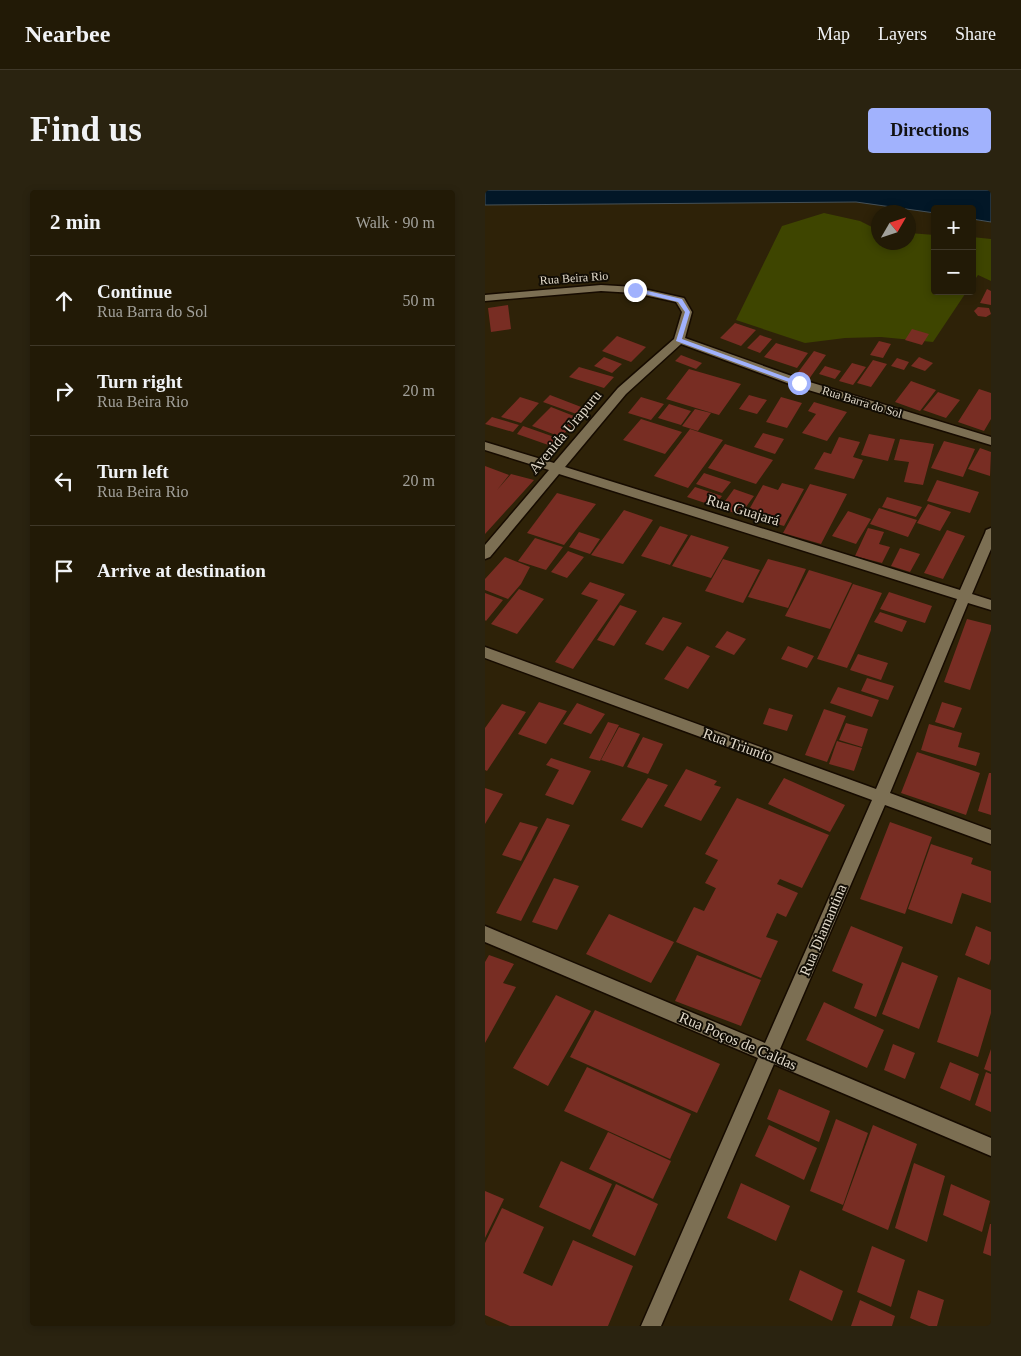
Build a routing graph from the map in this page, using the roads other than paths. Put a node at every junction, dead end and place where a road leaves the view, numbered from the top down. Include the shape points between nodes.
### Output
1 (485, 298) edge
2 (679, 340) junction
3 (991, 441) edge
4 (485, 446) edge
5 (556, 469) junction
6 (991, 533) edge
7 (485, 554) edge
8 (964, 596) junction
9 (991, 605) edge
10 (485, 652) edge
11 (880, 798) junction
12 (991, 837) edge
13 (485, 934) edge
14 (769, 1054) junction
15 (991, 1147) edge
16 (651, 1326) edge

1 - 2 street, Rua Beira Rio via 601,288 658,294 680,300 687,312
2 - 3 street, Rua Barra do Sol via 799,383
2 - 5 street, Avenida Urapuru via 622,390
4 - 5 street, Rua Guajará
5 - 7 street, Avenida Urapuru
5 - 8 street, Rua Guajará
6 - 8 street, Rua Diamantina
8 - 9 street, Rua Guajará
8 - 11 street, Rua Diamantina
10 - 11 street, Rua Triunfo
11 - 12 street, Rua Triunfo
11 - 14 street, Rua Diamantina
13 - 14 street, Rua Poços de Caldas
14 - 15 street, Rua Poços de Caldas
14 - 16 street, Rua Diamantina

